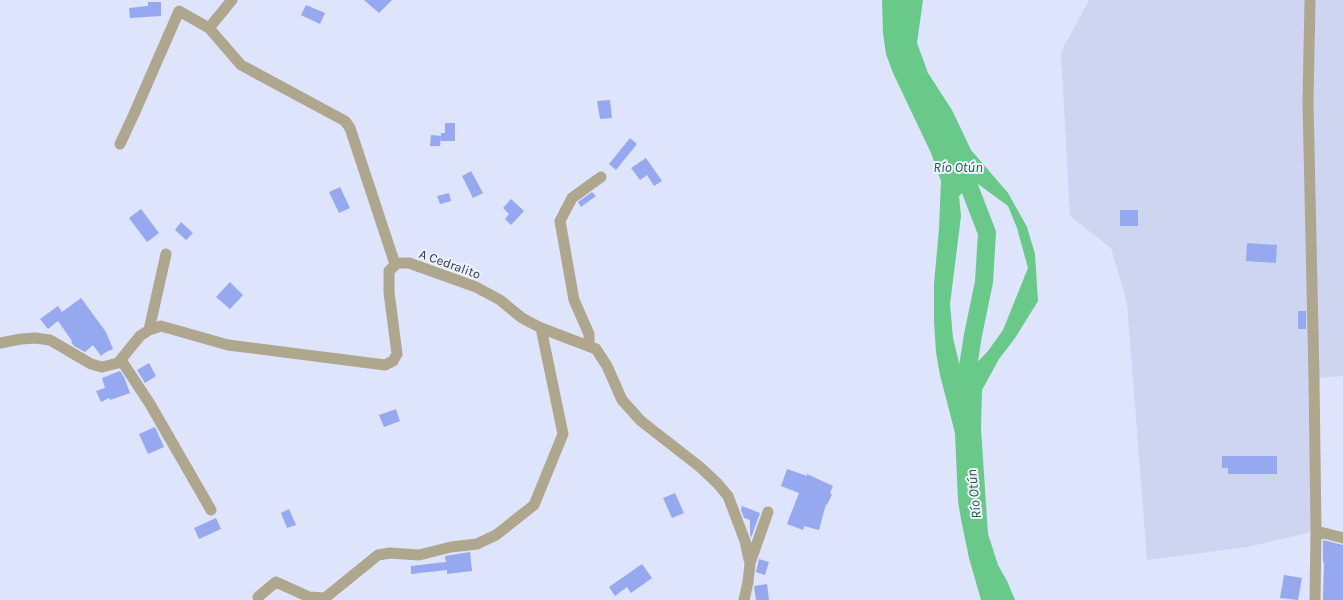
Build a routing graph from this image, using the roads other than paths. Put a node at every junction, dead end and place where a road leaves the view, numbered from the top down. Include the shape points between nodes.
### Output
1 (232, 0) edge
2 (1310, 0) edge
3 (209, 28) junction
4 (120, 144) dead end
5 (601, 177) dead end
6 (166, 254) dead end
7 (397, 263) junction
8 (541, 328) junction
9 (149, 330) junction
10 (0, 344) edge
11 (589, 346) junction
12 (118, 363) junction
13 (211, 510) dead end
14 (768, 512) dead end
15 (1316, 531) junction
16 (1343, 538) edge
17 (750, 564) junction
18 (258, 597) dead end
19 (744, 600) edge
20 (1315, 600) edge

1 - 3 street
2 - 15 street via 1308,102
3 - 4 street via 179,11
3 - 7 street via 241,65 345,121 350,128 394,261
5 - 11 street via 572,198 560,221 574,300 589,334
6 - 9 street
7 - 8 street, A Cedralito via 409,263 476,287
7 - 9 street via 389,271 389,292 397,354 393,361 385,365 228,345 161,326
8 - 11 street, A Cedralito
8 - 18 street via 563,434 534,505 496,535 476,544 419,555 378,555 325,598 308,597 276,582
9 - 12 street via 140,336
10 - 12 street via 21,339 50,340 91,364 102,367
11 - 17 street, A Cedralito via 596,349 602,357 627,406 700,467 728,496 746,541
12 - 13 street via 123,363 150,404
14 - 17 street
15 - 16 street
15 - 20 street
17 - 19 street, A Cedralito

